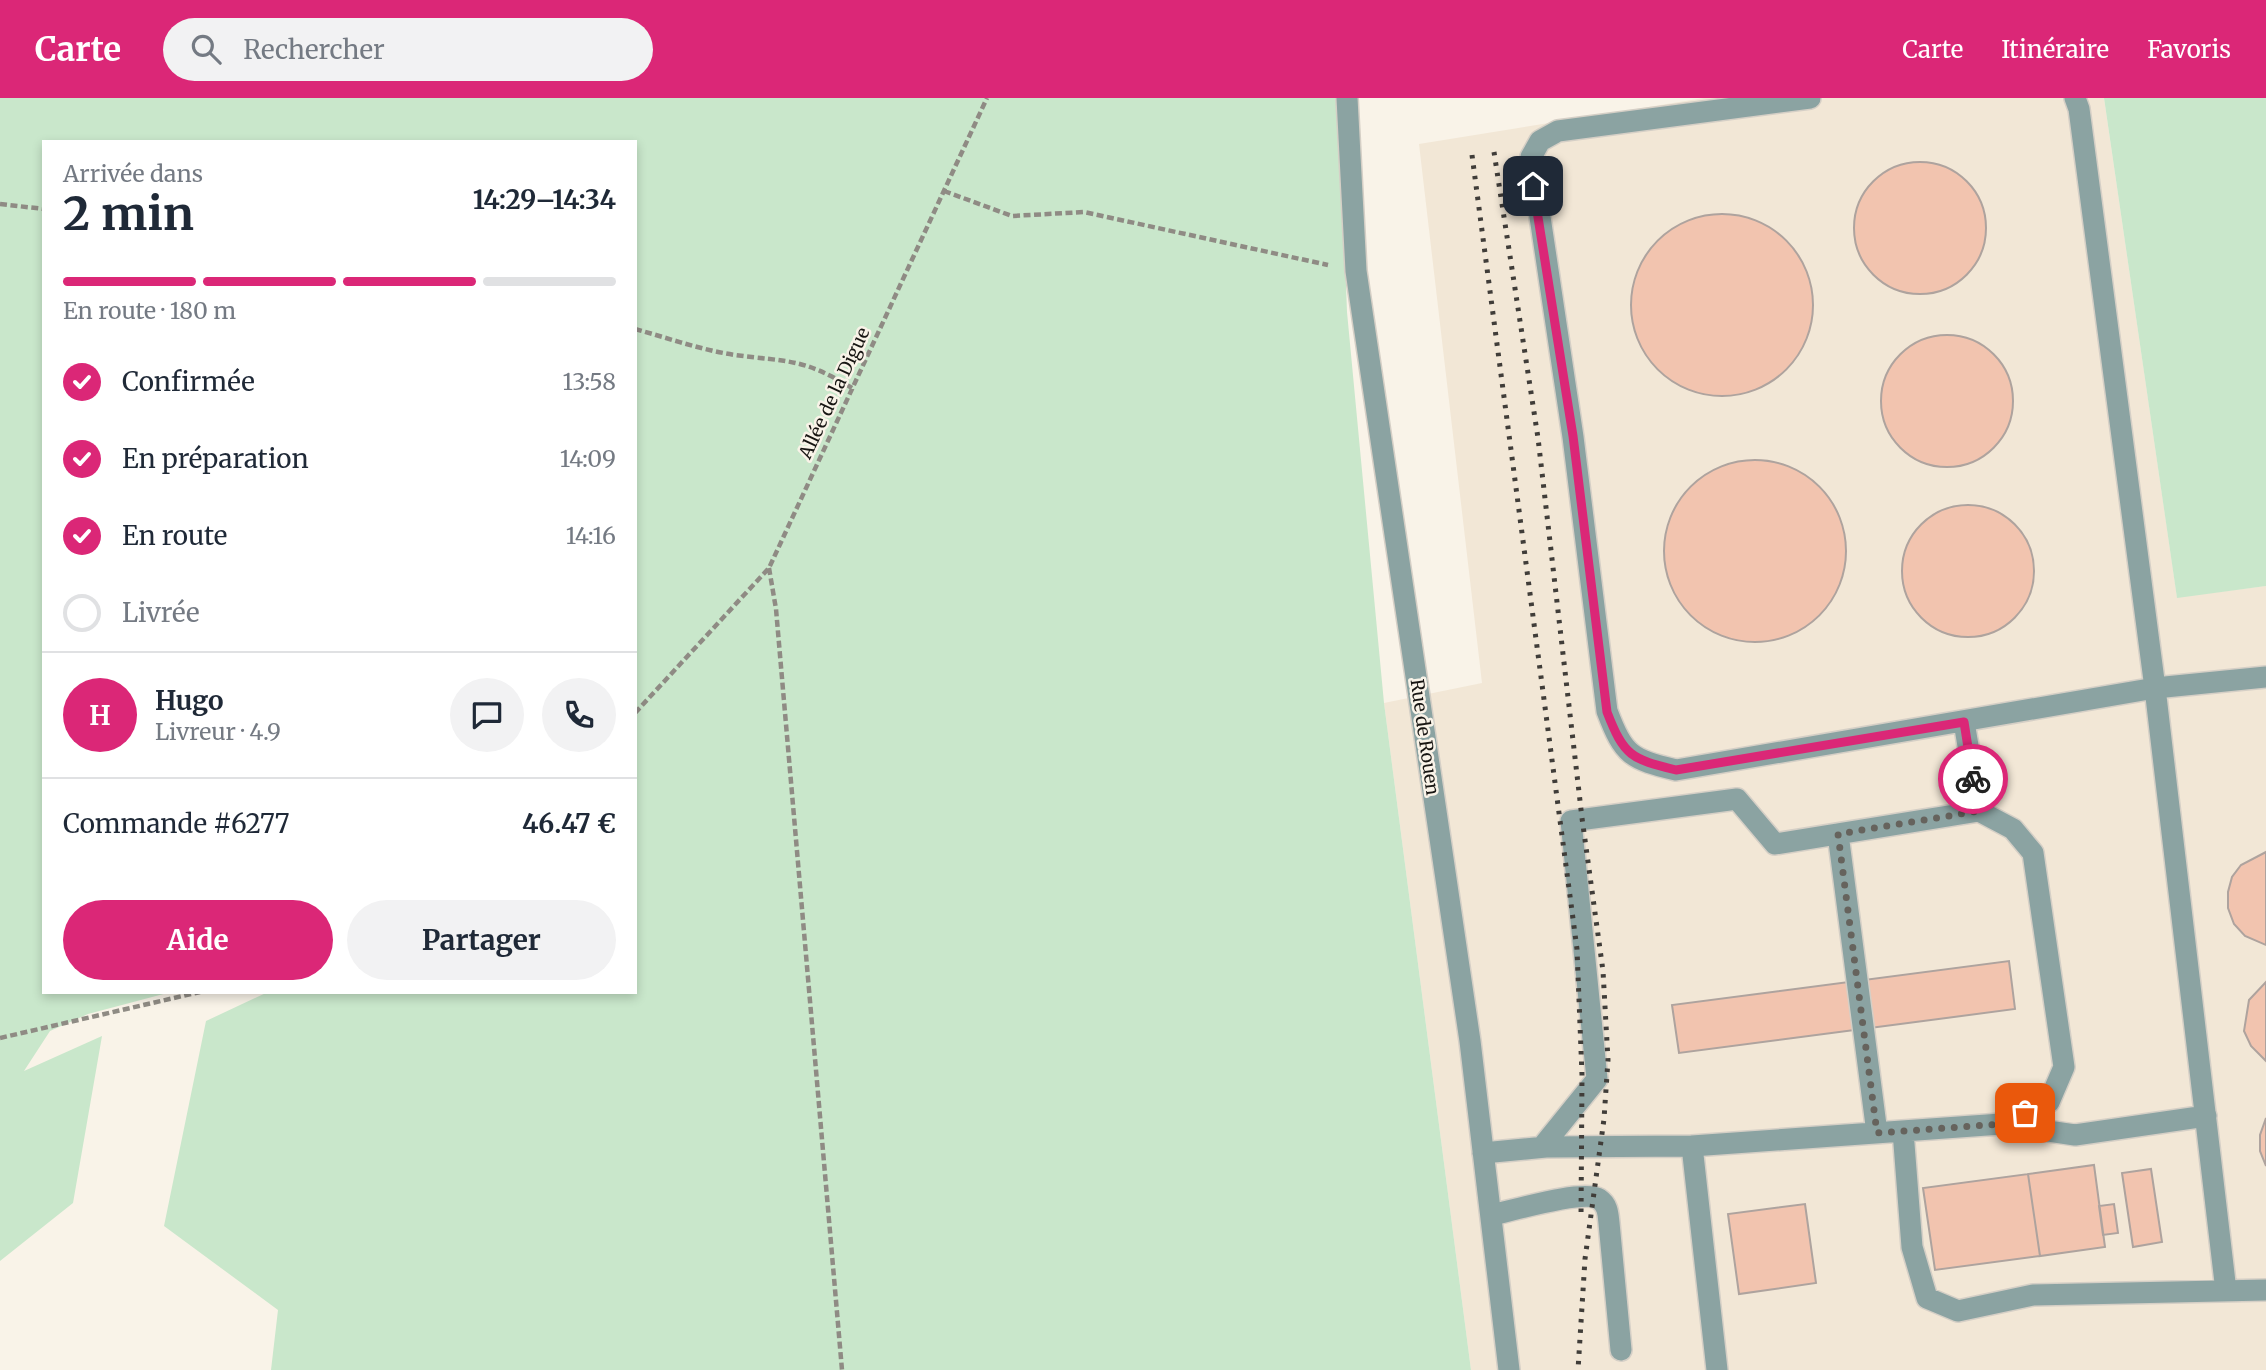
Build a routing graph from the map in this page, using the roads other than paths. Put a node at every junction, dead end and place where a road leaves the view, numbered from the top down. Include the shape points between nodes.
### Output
1 (1347, 98) edge
2 (1810, 98) edge
3 (2075, 98) edge
4 (2266, 677) edge
5 (2155, 688) junction
6 (1964, 722) junction
7 (1731, 763) junction
8 (1737, 799) junction
9 (1979, 811) junction
10 (1838, 834) junction
11 (2206, 1116) junction
12 (2001, 1124) junction
13 (1903, 1131) junction
14 (1877, 1133) junction
15 (1692, 1146) junction
16 (1542, 1147) junction
17 (1483, 1153) junction
18 (1490, 1215) junction
19 (2266, 1290) edge
20 (2226, 1292) junction
21 (1621, 1350) dead end
22 (1509, 1370) edge
23 (1717, 1370) edge

1 - 17 street, Rue de Rouen via 1356,271
2 - 7 street via 1558,131 1540,141 1531,157 1573,436 1607,712 1619,743 1640,761 1676,770
3 - 5 street
4 - 5 street
5 - 6 street
5 - 11 street
6 - 7 street
6 - 9 street
7 - 8 street
8 - 10 street via 1775,844
8 - 16 street via 1571,821 1597,1079
9 - 10 street
9 - 12 street via 2013,829 2033,853 2064,1067 2049,1101
10 - 14 street
11 - 12 street via 2075,1135
11 - 20 street
12 - 13 street
13 - 14 street
13 - 20 street via 1912,1247 1927,1298 1958,1311 2033,1295
14 - 15 street
15 - 16 street
15 - 23 street
16 - 17 street
17 - 18 street, Rue de Rouen
18 - 21 street via 1582,1195 1601,1200 1609,1223
18 - 22 street, Rue de Rouen
19 - 20 street

